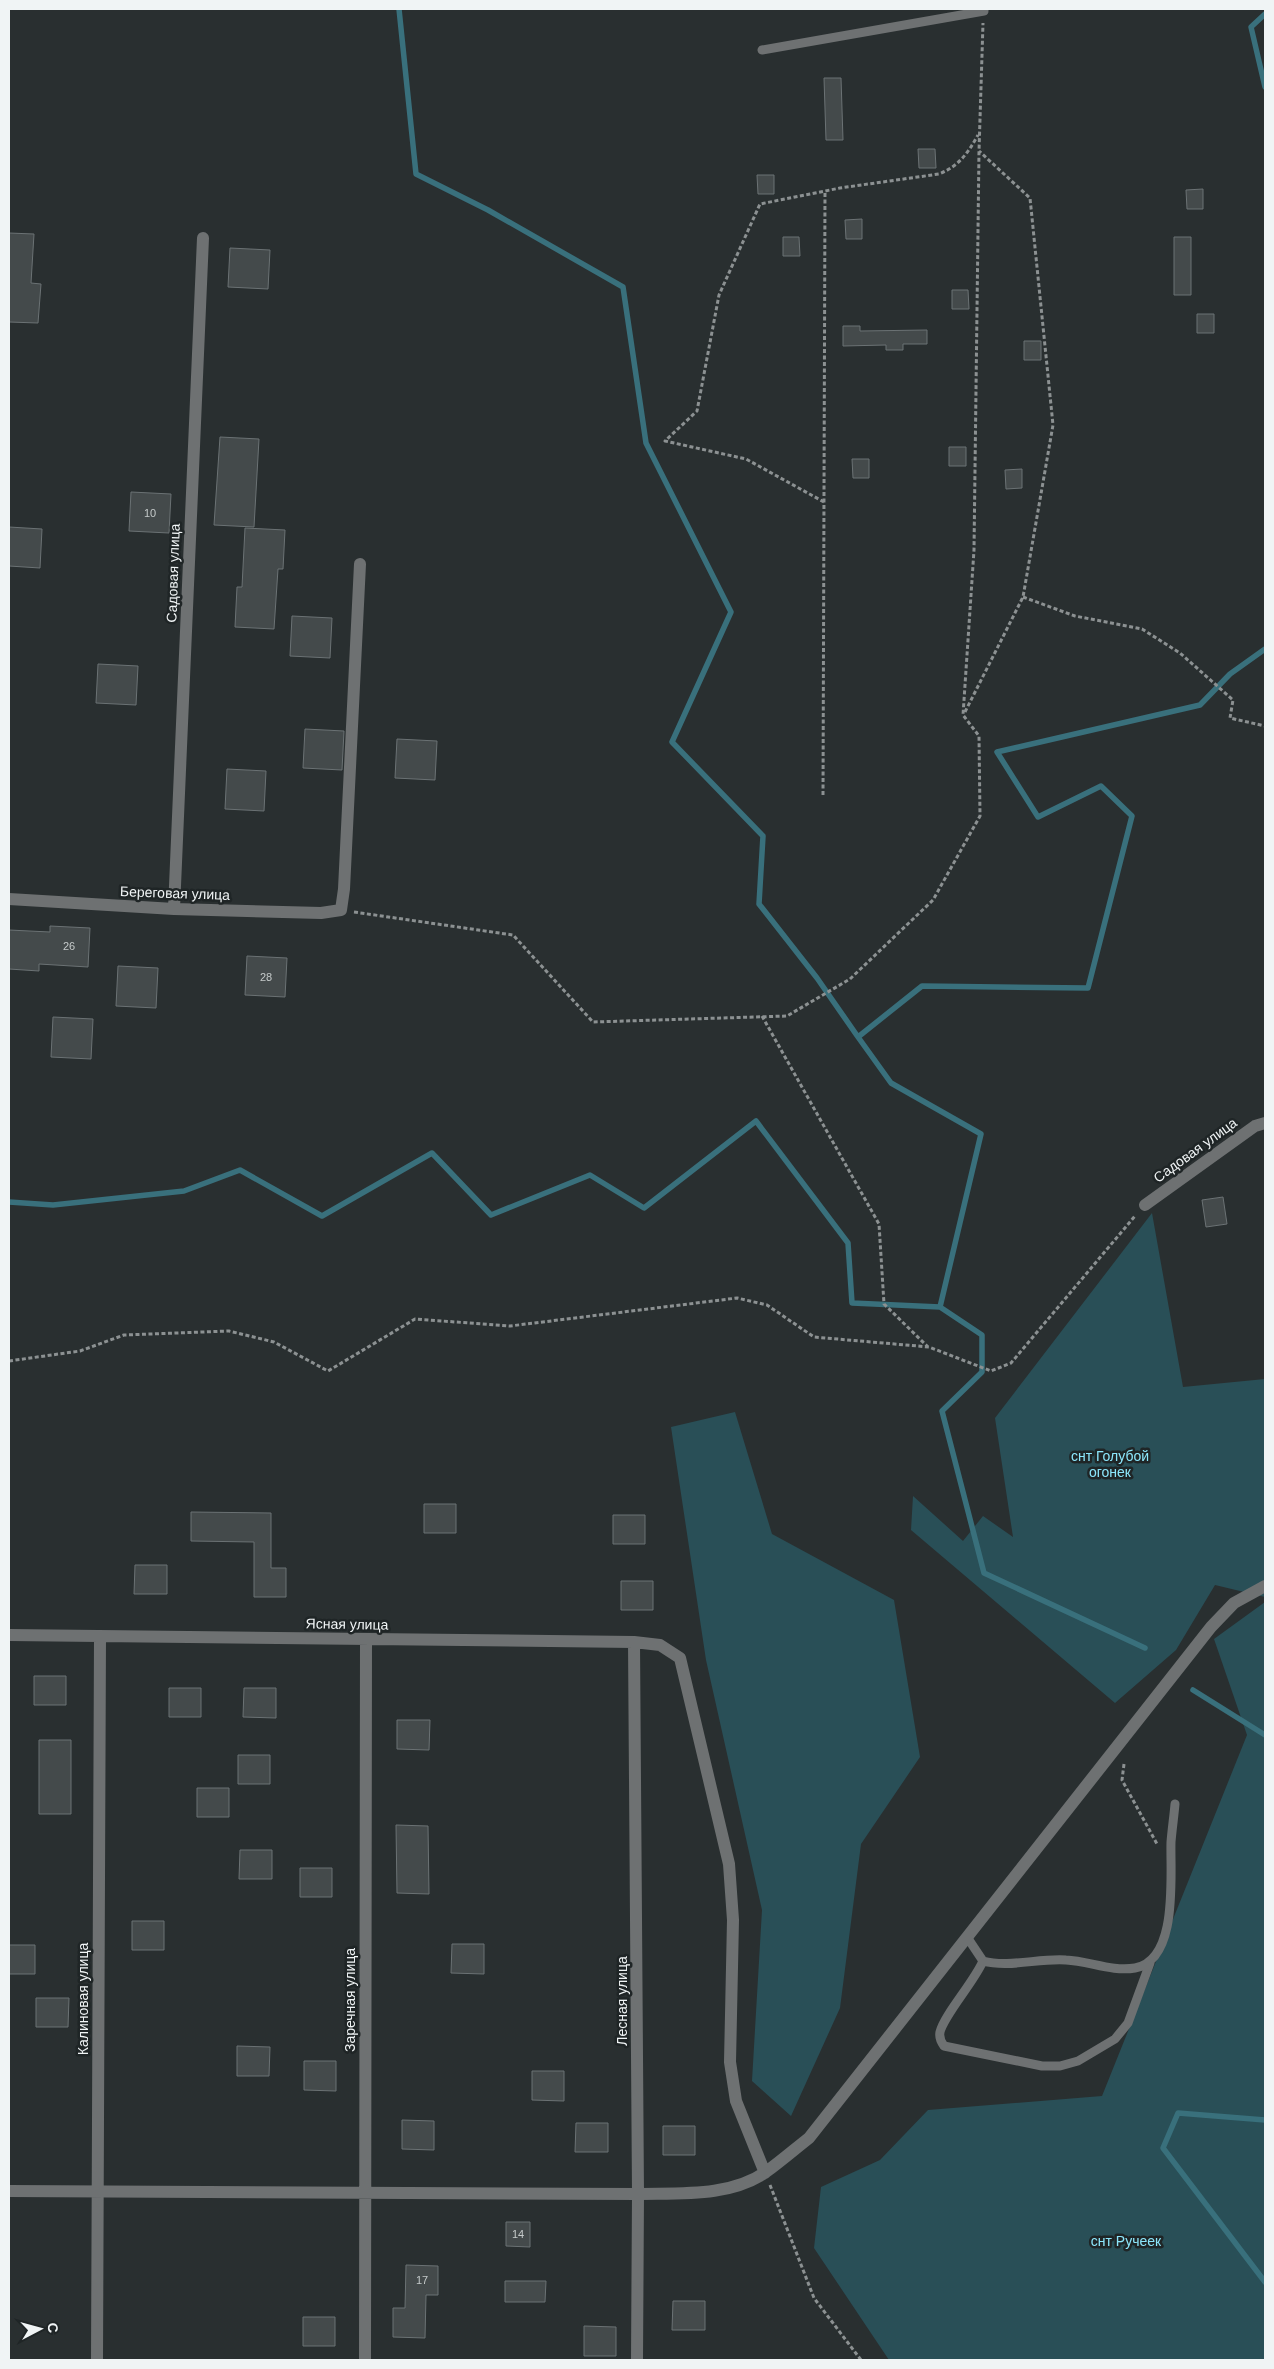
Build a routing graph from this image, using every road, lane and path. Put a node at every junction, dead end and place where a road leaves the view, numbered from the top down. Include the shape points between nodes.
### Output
1 (984, 10) edge
2 (762, 50) dead end
3 (980, 133) junction
4 (979, 151) junction
5 (825, 191) junction
6 (203, 238) dead end
7 (824, 502) junction
8 (360, 564) dead end
9 (1023, 597) junction
10 (963, 715) junction
11 (1265, 726) edge
12 (823, 795) dead end
13 (9, 899) edge
14 (174, 909) junction
15 (341, 910) junction
16 (762, 1016) junction
17 (1265, 1123) edge
18 (1145, 1205) joint
19 (928, 1347) junction
20 (9, 1361) edge
21 (1265, 1586) edge
22 (9, 1635) edge
23 (100, 1637) junction
24 (366, 1640) junction
25 (634, 1642) junction
26 (1127, 1756) dead end
27 (1175, 1804) dead end
28 (1159, 1848) dead end
29 (967, 1937) junction
30 (983, 1961) junction
31 (1150, 1963) junction
32 (765, 2172) junction
33 (9, 2191) edge
34 (97, 2192) junction
35 (365, 2194) junction
36 (638, 2194) junction
37 (97, 2360) edge
38 (365, 2360) edge
39 (637, 2360) edge
40 (861, 2360) edge

1 - 2 lane
1 - 3 path
3 - 4 path
3 - 5 path via 965,158 952,169 939,174
4 - 9 path via 1030,198 1053,425
4 - 10 path via 974,550
5 - 7 path
5 - 7 path via 760,204 719,295 697,411 666,440 746,459
6 - 14 street, Садовая улица
7 - 12 path
8 - 15 street
9 - 10 path
9 - 11 path via 1075,616 1142,630 1180,653 1233,700 1230,718
10 - 16 path via 979,736 980,816 933,900 850,979 787,1016
13 - 14 street, Береговая улица
14 - 15 street, Береговая улица via 321,913
15 - 16 path via 513,935 593,1022
16 - 19 path via 879,1224 884,1304
17 - 18 street, Садовая улица via 1255,1126
18 - 19 path via 1011,1363 991,1371
19 - 20 path via 814,1337 767,1305 736,1298 510,1326 415,1319 328,1371 274,1342 229,1331 124,1335 80,1351
21 - 29 street via 1234,1603 1210,1627
22 - 23 street, Ясная улица
23 - 24 street, Ясная улица
23 - 34 street, Калиновая улица
24 - 25 street, Ясная улица
24 - 35 street, Заречная улица
25 - 32 street, Ясная улица via 660,1645 680,1658 729,1864 733,1920 730,2062 736,2100
25 - 36 street, Лесная улица
26 - 28 path via 1122,1780
27 - 31 lane via 1171,1842 1172,1898 1165,1932
29 - 30 lane
29 - 32 street via 809,2138
30 - 31 lane via 997,1965 1068,1960 1117,1968 1134,1968
30 - 31 lane via 976,1977 944,2023 939,2033 941,2042 944,2046 1042,2066 1078,2062 1115,2039 1128,2023
32 - 36 street via 738,2186 704,2192
32 - 40 path via 814,2298
33 - 34 street
34 - 35 street
34 - 37 street, Калиновая улица
35 - 36 street
35 - 38 street, Заречная улица
36 - 39 street, Лесная улица

